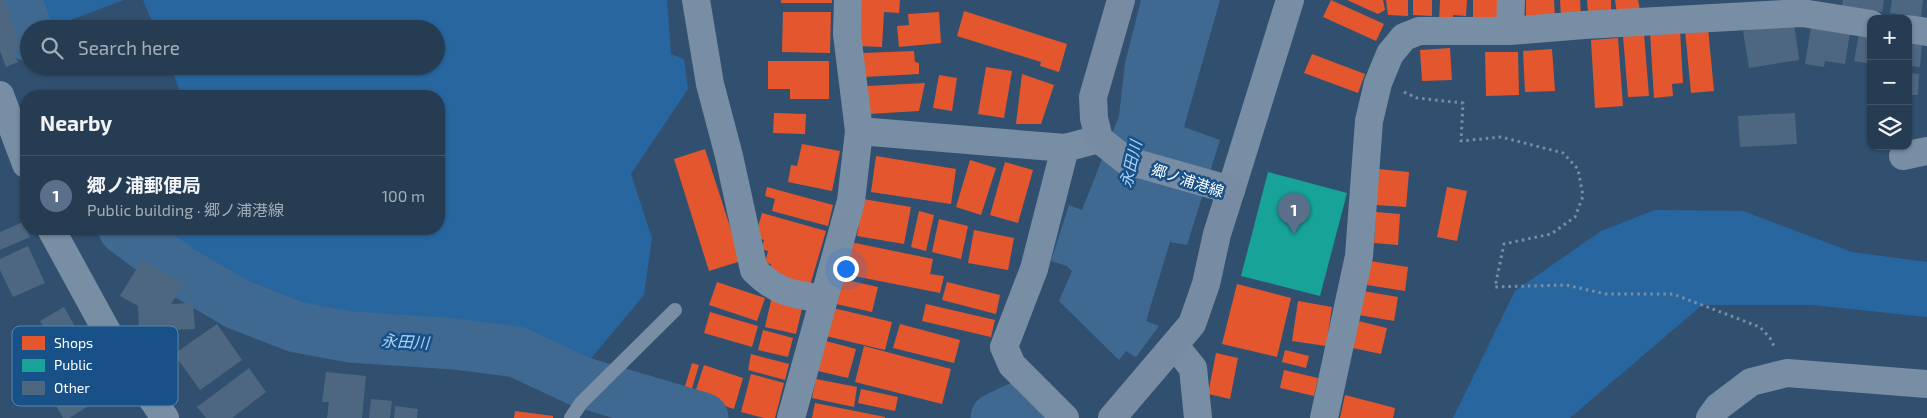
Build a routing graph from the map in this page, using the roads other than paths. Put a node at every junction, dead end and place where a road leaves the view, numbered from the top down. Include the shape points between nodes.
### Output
1 (696, 0) edge
2 (848, 0) edge
3 (1121, 0) edge
4 (1290, 0) edge
5 (1511, 0) edge
6 (1867, 23) edge
7 (1912, 30) edge
8 (1510, 32) junction
9 (1927, 32) edge
10 (0, 95) edge
11 (859, 131) junction
12 (1099, 139) junction
13 (20, 148) edge
14 (1065, 148) junction
15 (1220, 187) junction
16 (54, 235) edge
17 (823, 299) junction
18 (676, 310) dead end
19 (104, 326) edge
20 (1175, 346) junction
21 (1927, 384) edge
22 (157, 406) edge
23 (165, 418) edge
24 (571, 418) edge
25 (791, 418) edge
26 (1065, 418) edge
27 (1112, 418) edge
28 (1198, 418) edge
29 (1324, 418) edge
30 (1710, 418) edge

1 - 17 street via 710,84 754,270 784,292
2 - 11 street via 847,34
3 - 12 main road via 1093,97
4 - 15 street
5 - 8 street
6 - 8 street via 1802,13
7 - 9 street
8 - 29 street via 1418,31 1404,37 1390,54 1378,83 1367,136 1359,256
10 - 13 street
11 - 14 street
11 - 17 street via 851,201
12 - 14 street
12 - 15 main road, 郷ノ浦港線 via 1125,160
14 - 26 street via 1034,269 1004,347 1012,365
15 - 20 main road, 郷ノ浦港線 via 1217,234 1206,284 1192,324
16 - 19 street
17 - 25 street
18 - 24 lane via 581,403
20 - 27 main road, 郷ノ浦港線
20 - 28 street via 1193,368
21 - 30 street via 1787,373 1751,382 1718,407
22 - 23 street

